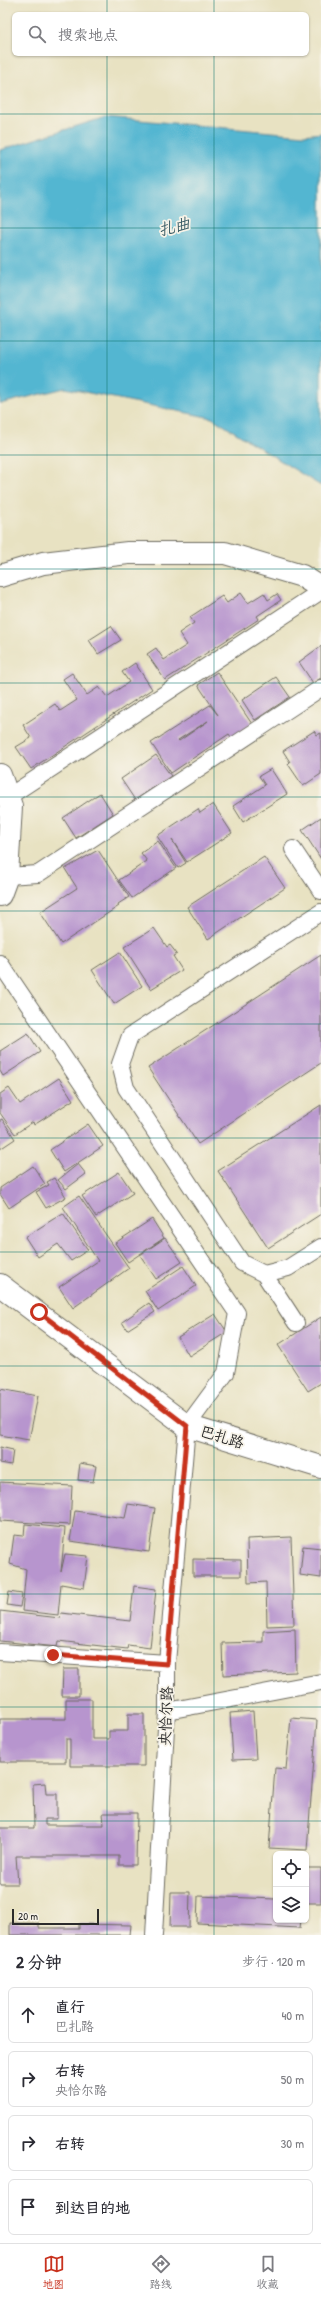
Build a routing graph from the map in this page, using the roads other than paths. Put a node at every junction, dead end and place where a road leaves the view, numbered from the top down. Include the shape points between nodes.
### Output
1 (0, 576) edge
2 (321, 589) edge
3 (321, 688) edge
4 (0, 775) edge
5 (8, 797) junction
6 (293, 848) dead end
7 (4, 886) edge
8 (321, 891) edge
9 (321, 912) edge
10 (0, 963) edge
11 (321, 1247) edge
12 (264, 1274) junction
13 (0, 1285) edge
14 (296, 1323) dead end
15 (187, 1426) junction
16 (321, 1467) edge
17 (0, 1652) edge
18 (167, 1664) junction
19 (321, 1682) edge
20 (167, 1711) junction
21 (154, 1935) edge

1 - 2 street via 43,563 128,553 225,553 302,576
2 - 5 lane
3 - 7 lane via 38,874
4 - 5 street
5 - 7 street via 11,806
6 - 8 lane
9 - 12 lane via 130,1036 120,1064 126,1088 242,1263
10 - 15 lane via 237,1313 226,1373
11 - 12 lane via 288,1268
12 - 14 lane
13 - 15 street, 巴扎路
15 - 16 street, 巴扎路
15 - 18 lane, 央恰尔路
17 - 18 lane
18 - 20 lane, 央恰尔路
19 - 20 lane
20 - 21 lane, 央恰尔路

